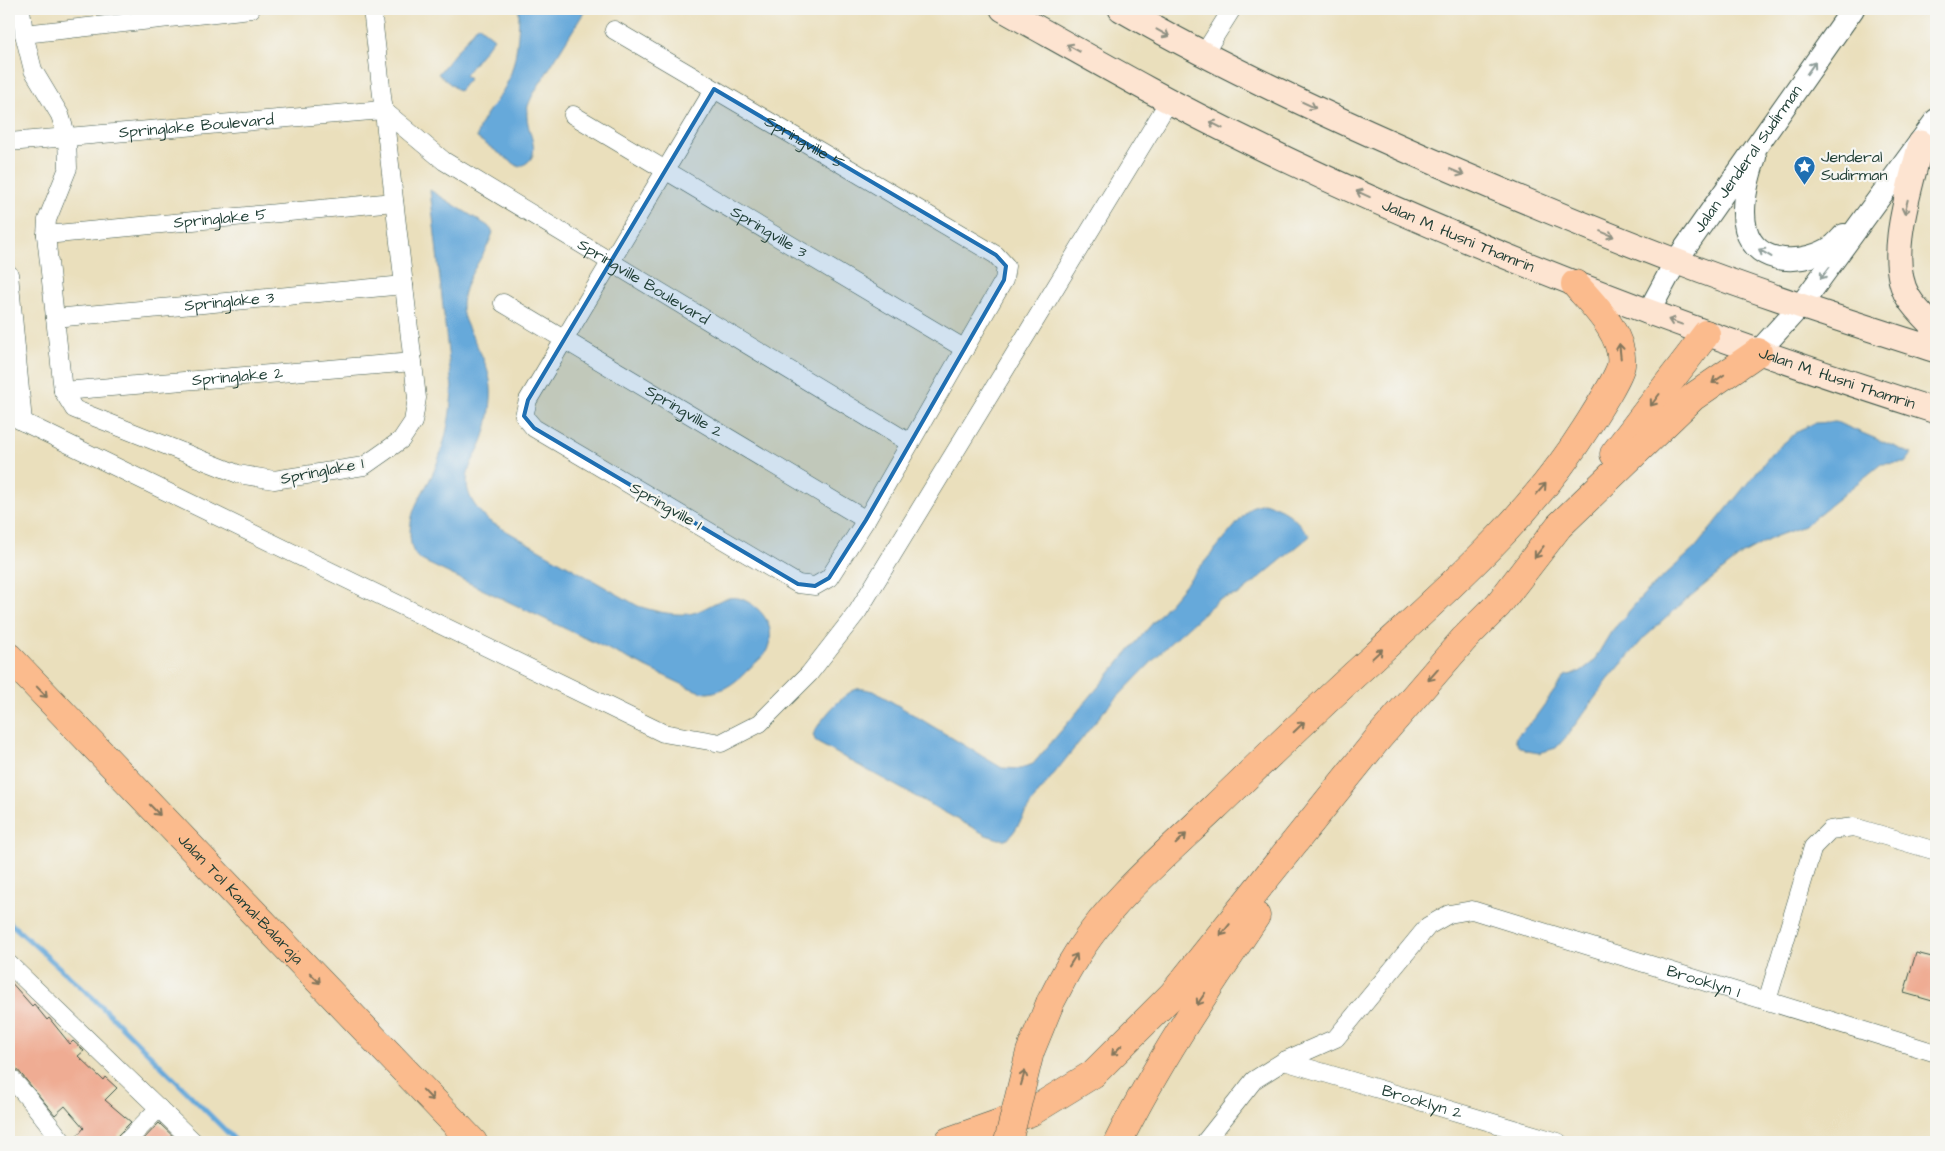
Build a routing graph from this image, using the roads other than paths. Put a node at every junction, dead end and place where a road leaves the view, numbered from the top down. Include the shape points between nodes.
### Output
1 (21, 9) edge
2 (251, 9) edge
3 (372, 9) edge
4 (1003, 9) edge
5 (1121, 9) edge
6 (1232, 9) edge
7 (1853, 9) edge
8 (614, 30) dead end
9 (24, 34) junction
10 (1203, 55) junction
11 (714, 89) junction
12 (1169, 101) junction
13 (383, 110) junction
14 (573, 115) dead end
15 (1936, 120) edge
16 (1762, 136) junction
17 (67, 137) junction
18 (9, 142) edge
19 (1920, 143) junction
20 (665, 170) junction
21 (1879, 201) junction
22 (394, 202) junction
23 (46, 235) junction
24 (1676, 261) junction
25 (610, 262) junction
26 (9, 274) edge
27 (1575, 284) junction
28 (404, 285) junction
29 (503, 303) dead end
30 (1800, 305) junction
31 (1648, 312) junction
32 (55, 318) junction
33 (1936, 329) edge
34 (1706, 334) junction
35 (564, 340) junction
36 (964, 349) junction
37 (1936, 350) edge
38 (1758, 352) junction
39 (413, 362) junction
40 (63, 391) junction
41 (1936, 411) edge
42 (16, 419) edge
43 (910, 443) junction
44 (866, 520) junction
45 (1559, 526) junction
46 (9, 657) edge
47 (1376, 741) junction
48 (1936, 851) edge
49 (9, 964) edge
50 (1767, 1001) junction
51 (1936, 1053) edge
52 (1284, 1061) junction
53 (9, 1076) edge
54 (159, 1108) junction
55 (949, 1141) dead end
56 (63, 1142) edge
57 (126, 1142) edge
58 (194, 1142) edge
59 (473, 1142) edge
60 (1008, 1142) edge
61 (1118, 1142) edge
62 (1205, 1142) edge
63 (1558, 1142) edge

1 - 9 street
2 - 9 street
3 - 13 street
12 -> 4 main road, Jalan M. Husni Thamrin
5 -> 10 main road
6 - 10 street
16 -> 7 street, Jalan Jenderal Sudirman
8 - 11 street, Springville 5
9 - 17 street via 33,70 60,115
10 -> 24 main road via 1384,140
11 - 20 street
11 - 36 street, Springville 5 via 996,255 1006,266 1004,280
27 -> 12 main road, Jalan M. Husni Thamrin via 1325,178
12 - 42 street via 858,610 809,674 760,723 720,743 662,733
13 - 17 street, Springlake Boulevard
13 - 22 street
13 - 25 street, Springville Boulevard via 444,161
14 - 20 street, Springville 3
15 - 19 street
21 -> 16 street via 1833,246 1808,256 1773,258 1749,238 1744,212 1749,179
16 - 24 street, Jalan Jenderal Sudirman
17 - 18 street, Springlake Boulevard
17 - 23 street via 68,168 47,220
19 - 21 street
19 -> 33 main road via 1901,228 1899,269 1907,297
20 - 25 street
20 - 36 street, Springville 3
21 -> 30 street
22 - 23 street, Springlake 5
22 - 28 street
23 - 32 street
24 - 30 main road
24 - 31 street, Jalan Jenderal Sudirman
25 - 35 street
25 - 43 street, Springville Boulevard
26 - 42 street
27 - 31 main road, Jalan M. Husni Thamrin
60 -> 27 highway, bridge via 1030,1052 1050,1003 1073,959 1104,917 1148,871 1485,553 1563,461 1621,366 1616,336
28 - 32 street, Springlake 3
28 - 39 street
29 - 35 street, Springville 2
30 - 37 main road
30 - 38 street
34 -> 31 main road, Jalan M. Husni Thamrin
32 - 40 street
34 - 38 main road, Jalan M. Husni Thamrin
34 -> 45 highway
35 - 44 street, Springville 2
35 - 44 street, Springville 1 via 528,400 524,416 534,428 798,584 815,586 829,578
36 - 43 street
38 - 41 main road, Jalan M. Husni Thamrin
38 -> 45 highway via 1693,397
39 - 40 street, Springlake 2
39 - 40 street, Springlake 1 via 417,398 413,422 402,440 364,466 274,480 238,474 74,408
43 - 44 street
45 -> 47 highway via 1498,605
46 -> 59 highway, Jalan Tol Kamal–Balaraja
47 -> 55 highway via 1172,995 1093,1074 1031,1112
47 -> 61 highway via 1192,1012
48 - 50 street via 1854,827 1830,830 1813,847
49 - 54 street
50 - 51 street, Brooklyn 1
50 - 52 street, Brooklyn 1 via 1472,910 1449,914 1428,926 1336,1038
52 - 62 street via 1254,1080
52 - 63 street, Brooklyn 2
53 - 56 street
54 - 57 street
54 - 58 street

